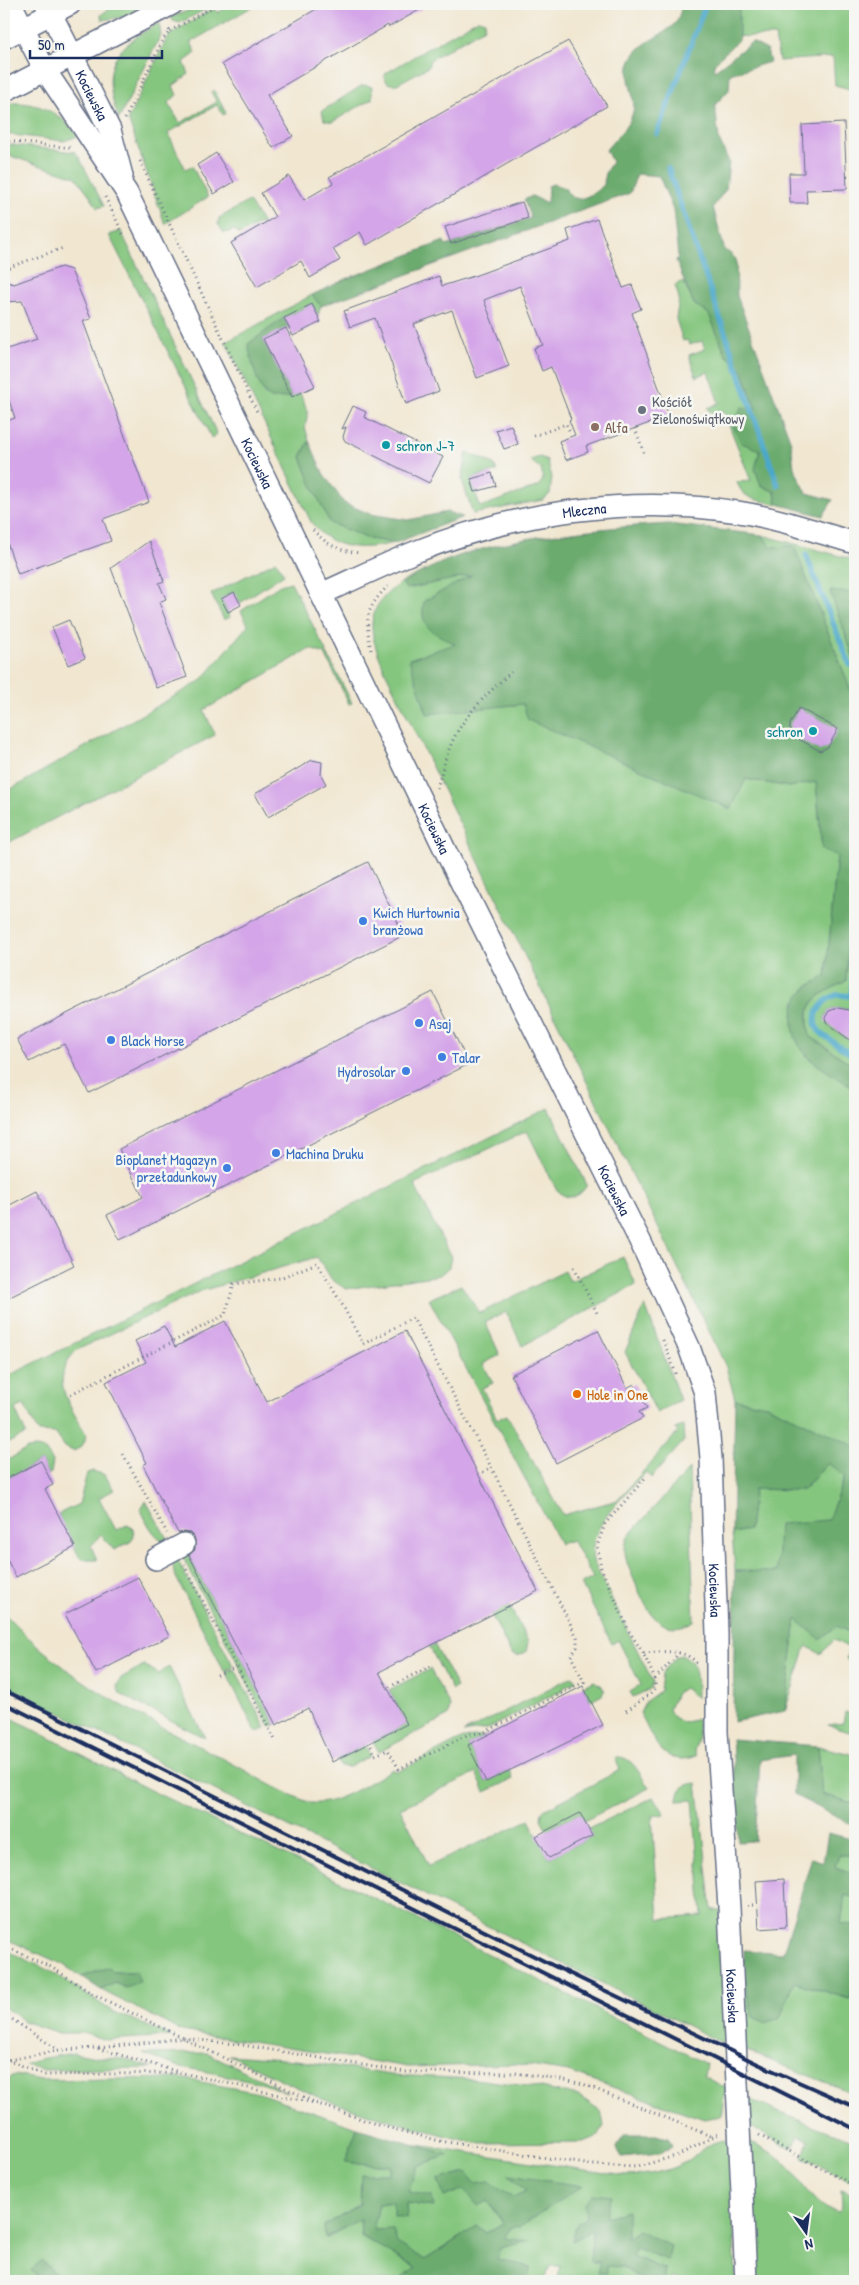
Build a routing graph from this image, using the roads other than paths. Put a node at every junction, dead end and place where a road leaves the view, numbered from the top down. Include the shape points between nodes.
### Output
1 (11, 4) edge
2 (70, 4) edge
3 (165, 7) edge
4 (48, 9) edge
5 (13, 34) edge
6 (72, 56) junction
7 (45, 70) junction
8 (4, 91) edge
9 (127, 193) junction
10 (855, 542) edge
11 (321, 594) junction
12 (179, 1546) road end
13 (156, 1559) dead end
14 (746, 2281) edge

1 - 5 street, Kociewska
2 - 4 street
3 - 6 street
4 - 5 street
4 - 6 street, Kociewska
5 - 7 street, Kociewska
6 - 7 street
6 - 9 street, Kociewska via 110,130
7 - 8 street
7 - 9 street, Kociewska
9 - 11 street, Kociewska
10 - 11 street, Mleczna via 738,512 659,505 598,507 522,520 457,537 414,552
11 - 14 street, Kociewska via 637,1235 690,1347 705,1393 711,1458 716,1605 716,1732 729,1907
12 - 13 street

